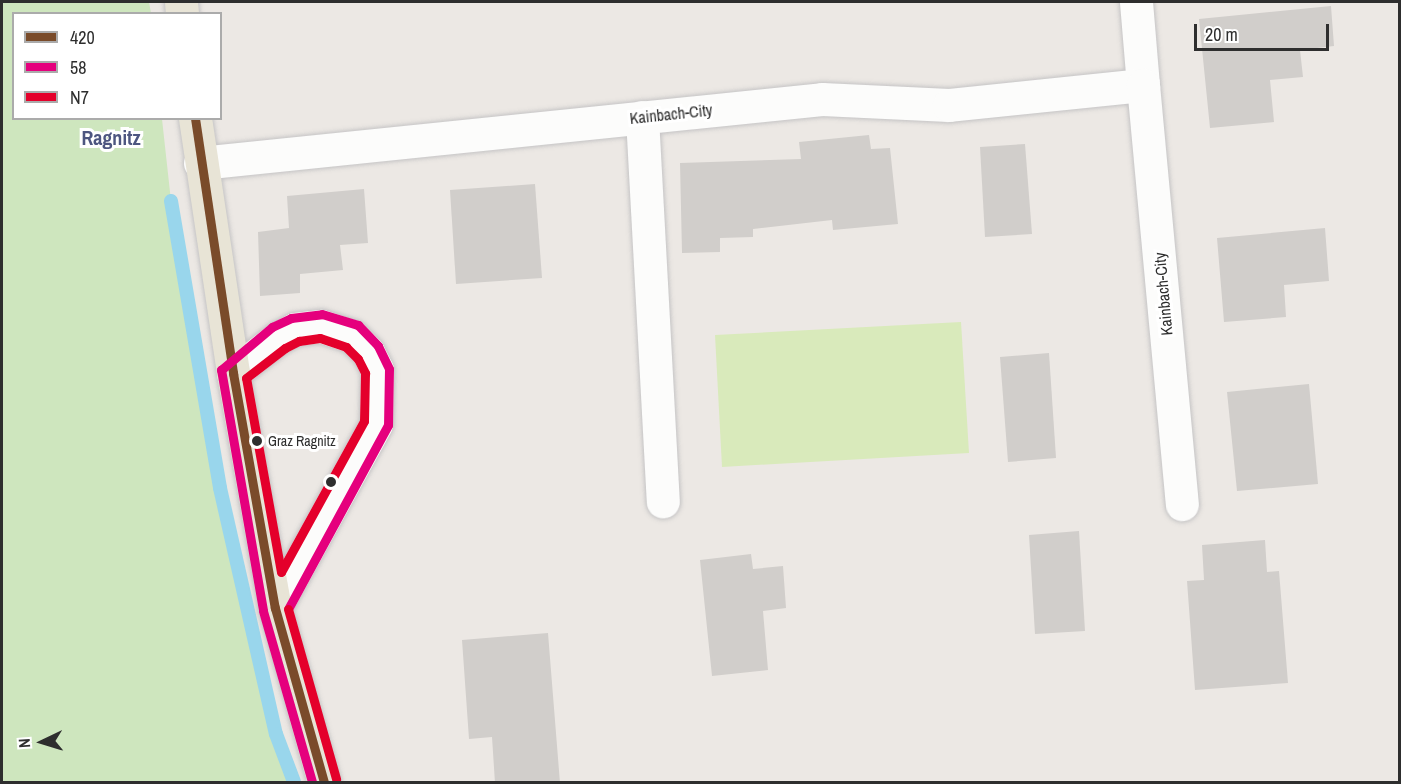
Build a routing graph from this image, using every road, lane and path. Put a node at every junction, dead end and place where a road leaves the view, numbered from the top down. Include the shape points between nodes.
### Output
1 (1136, 2) edge
2 (1143, 85) junction
3 (642, 117) junction
4 (195, 120) edge
5 (200, 163) junction
6 (233, 373) junction
7 (663, 501) dead end
8 (1182, 504) dead end
9 (275, 608) junction
10 (324, 783) edge

1 - 2 street, Kainbach-City
2 - 3 street, Kainbach-City via 949,105 822,99
2 - 8 street, Kainbach-City
3 - 5 street, Kainbach-City
3 - 7 street
4 - 5 main road
5 - 6 main road
6 - 9 main road
6 - 9 street via 278,338 295,329 321,326 352,336 368,352 377,370 379,400 369,441
9 - 10 main road

